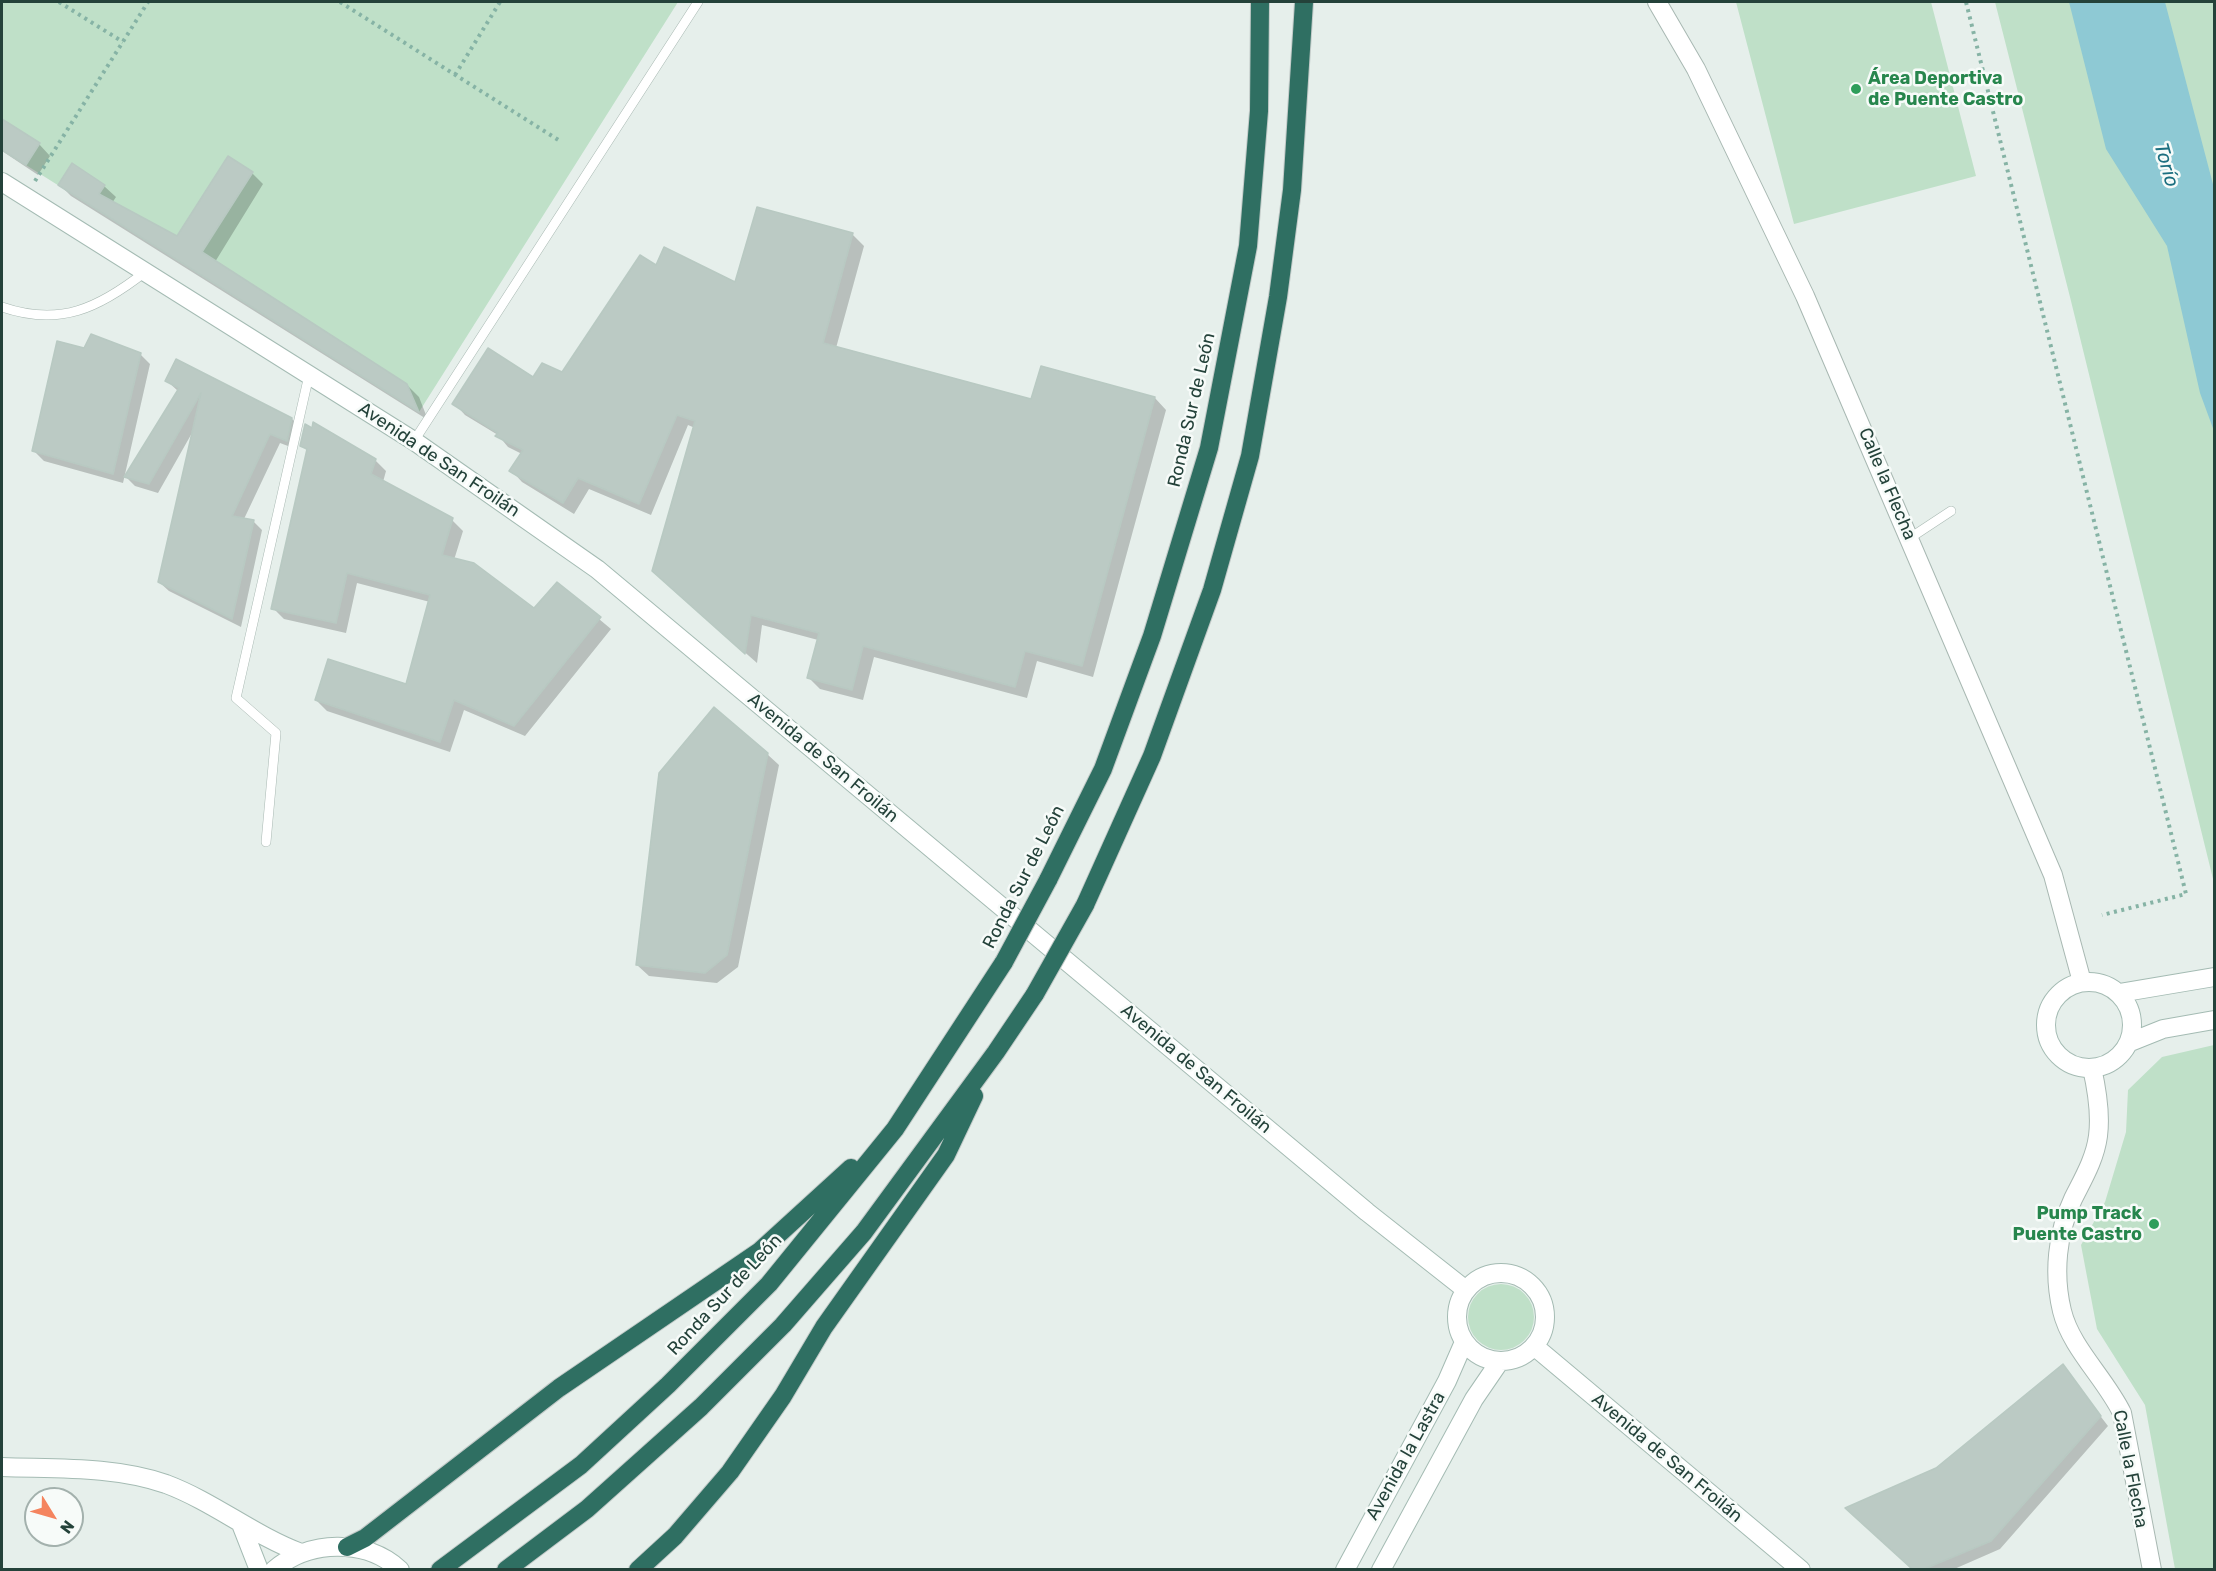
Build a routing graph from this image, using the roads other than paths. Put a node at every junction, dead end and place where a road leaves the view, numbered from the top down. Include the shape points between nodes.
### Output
1 (698, 2) edge
2 (1260, 2) edge
3 (1304, 2) edge
4 (1657, 2) edge
5 (2, 182) edge
6 (145, 273) junction
7 (2, 307) edge
8 (309, 375) junction
9 (414, 441) junction
10 (1951, 511) dead end
11 (1910, 538) junction
12 (266, 842) dead end
13 (2214, 977) edge
14 (2082, 982) junction
15 (2119, 993) junction
16 (2214, 1020) edge
17 (2128, 1043) junction
18 (996, 1052) junction
19 (2092, 1068) junction
20 (895, 1129) junction
21 (1466, 1290) junction
22 (1464, 1342) junction
23 (1534, 1346) junction
24 (1500, 1361) junction
25 (2, 1467) edge
26 (241, 1524) junction
27 (347, 1547) junction
28 (301, 1553) junction
29 (259, 1569) edge
30 (274, 1569) edge
31 (400, 1569) edge
32 (440, 1569) edge
33 (506, 1569) edge
34 (638, 1569) edge
35 (1345, 1569) edge
36 (1381, 1569) edge
37 (1801, 1569) edge
38 (2152, 1569) edge

1 - 9 lane
2 - 20 highway, Ronda Sur de León, bridge via 1259,111 1248,246 1209,448 1152,636 1103,769 1048,880 1004,962
3 - 18 highway, bridge via 1292,190 1278,297 1250,456 1212,590 1152,756 1085,905 1035,994
4 - 11 street, Calle la Flecha via 1696,69 1805,296
5 - 6 street, Avenida de San Froilán
6 - 7 lane via 114,297 72,313 25,315
6 - 8 street, Avenida de San Froilán
8 - 9 street, Avenida de San Froilán
8 - 12 lane via 236,698 276,733
9 - 21 street, Avenida de San Froilán via 597,569 1367,1212
10 - 11 lane
11 - 14 street, Calle la Flecha via 2053,875
13 - 15 street
14 - 15 street via 2096,981
14 - 19 street via 2066,988 2053,1000 2046,1034 2050,1045 2067,1062
15 - 17 street via 2132,1017
16 - 17 street via 2163,1029
17 - 19 street via 2113,1061
18 - 33 highway via 864,1232 783,1325 701,1407 587,1509
18 - 34 highway via 946,1155 824,1327 763,1425 730,1472 683,1527
19 - 38 street, Calle la Flecha via 2098,1102 2098,1137 2062,1231 2057,1285 2062,1313 2073,1337 2122,1413
20 - 27 highway via 760,1251 559,1388 365,1538
20 - 32 highway, Ronda Sur de León via 769,1284 668,1386 581,1465
21 - 22 street via 1458,1306 1457,1325
21 - 23 street via 1489,1274 1503,1273 1520,1277 1534,1287 1545,1317
22 - 24 street via 1480,1356
22 - 35 street, Avenida la Lastra via 1448,1381
23 - 24 street
23 - 37 street, Avenida de San Froilán
24 - 36 street, Avenida la Lastra via 1474,1399
25 - 26 street via 127,1473 207,1502
26 - 28 street
26 - 29 street
27 - 28 street
27 - 31 street via 372,1553
28 - 30 street

